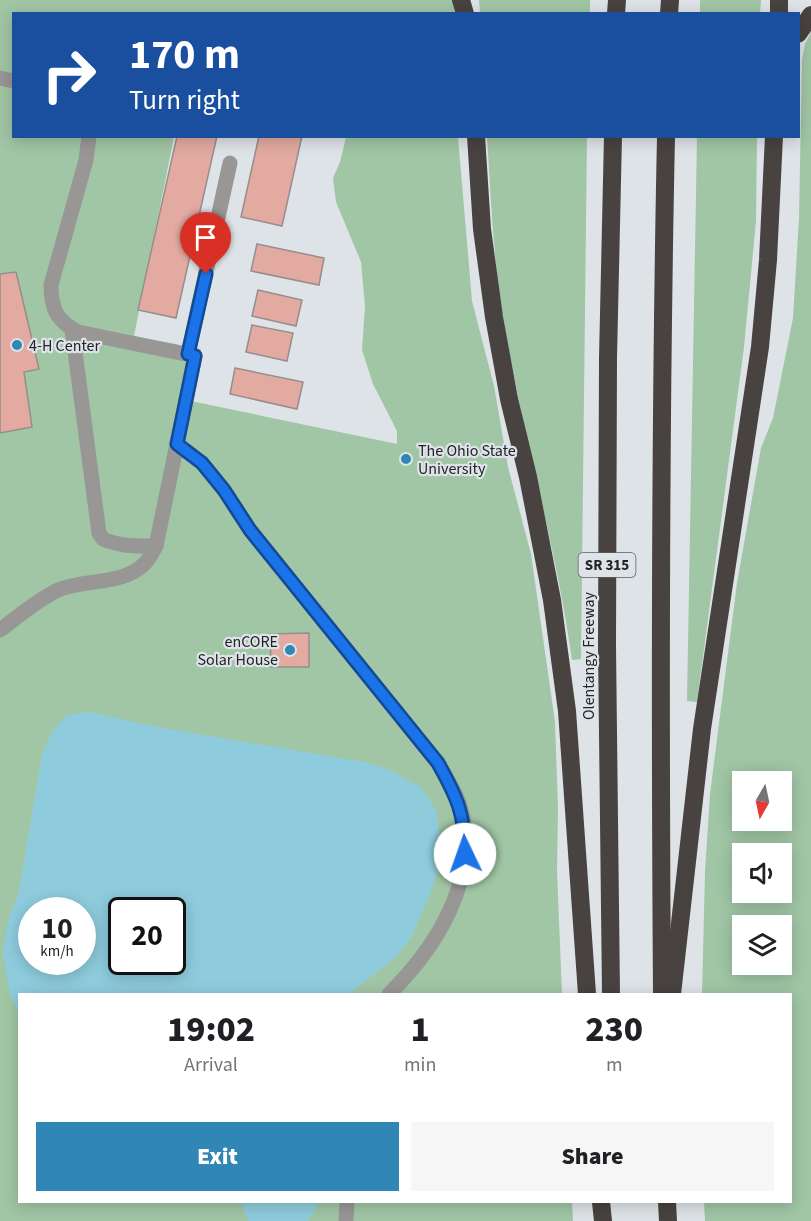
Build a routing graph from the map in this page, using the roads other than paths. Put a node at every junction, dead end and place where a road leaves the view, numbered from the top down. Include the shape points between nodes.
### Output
1 (811, 15) edge
2 (800, 31) edge
3 (89, 138) edge
4 (476, 138) edge
5 (613, 138) edge
6 (666, 138) edge
7 (774, 138) edge
8 (230, 163) dead end
9 (72, 329) junction
10 (188, 354) junction
11 (177, 444) junction
12 (156, 546) junction
13 (0, 630) edge
14 (390, 993) edge
15 (587, 993) edge
16 (611, 993) edge
17 (662, 993) edge
18 (672, 993) edge
19 (346, 1203) edge
20 (602, 1203) edge
21 (613, 1203) edge
22 (667, 1203) edge
23 (346, 1221) edge
24 (603, 1221) edge
25 (614, 1221) edge
26 (668, 1221) edge

1 - 2 highway
3 - 9 lane via 87,160 51,285 57,314
4 - 15 highway via 482,229 494,317 552,600 567,711
5 - 16 highway, Olentangy Freeway / SR 315 via 607,646
6 - 17 highway, SR 315 via 660,646
7 - 18 highway via 760,347 702,729
8 - 10 lane
9 - 10 lane
9 - 12 lane via 99,533 113,544
10 - 11 lane via 195,356
11 - 12 lane
11 - 14 lane via 202,463 224,490 250,530 438,763 454,791 465,828 460,880 451,908 426,954
12 - 13 lane via 147,562 134,573 61,589
19 - 23 lane
20 - 24 highway
21 - 25 highway
22 - 26 highway

